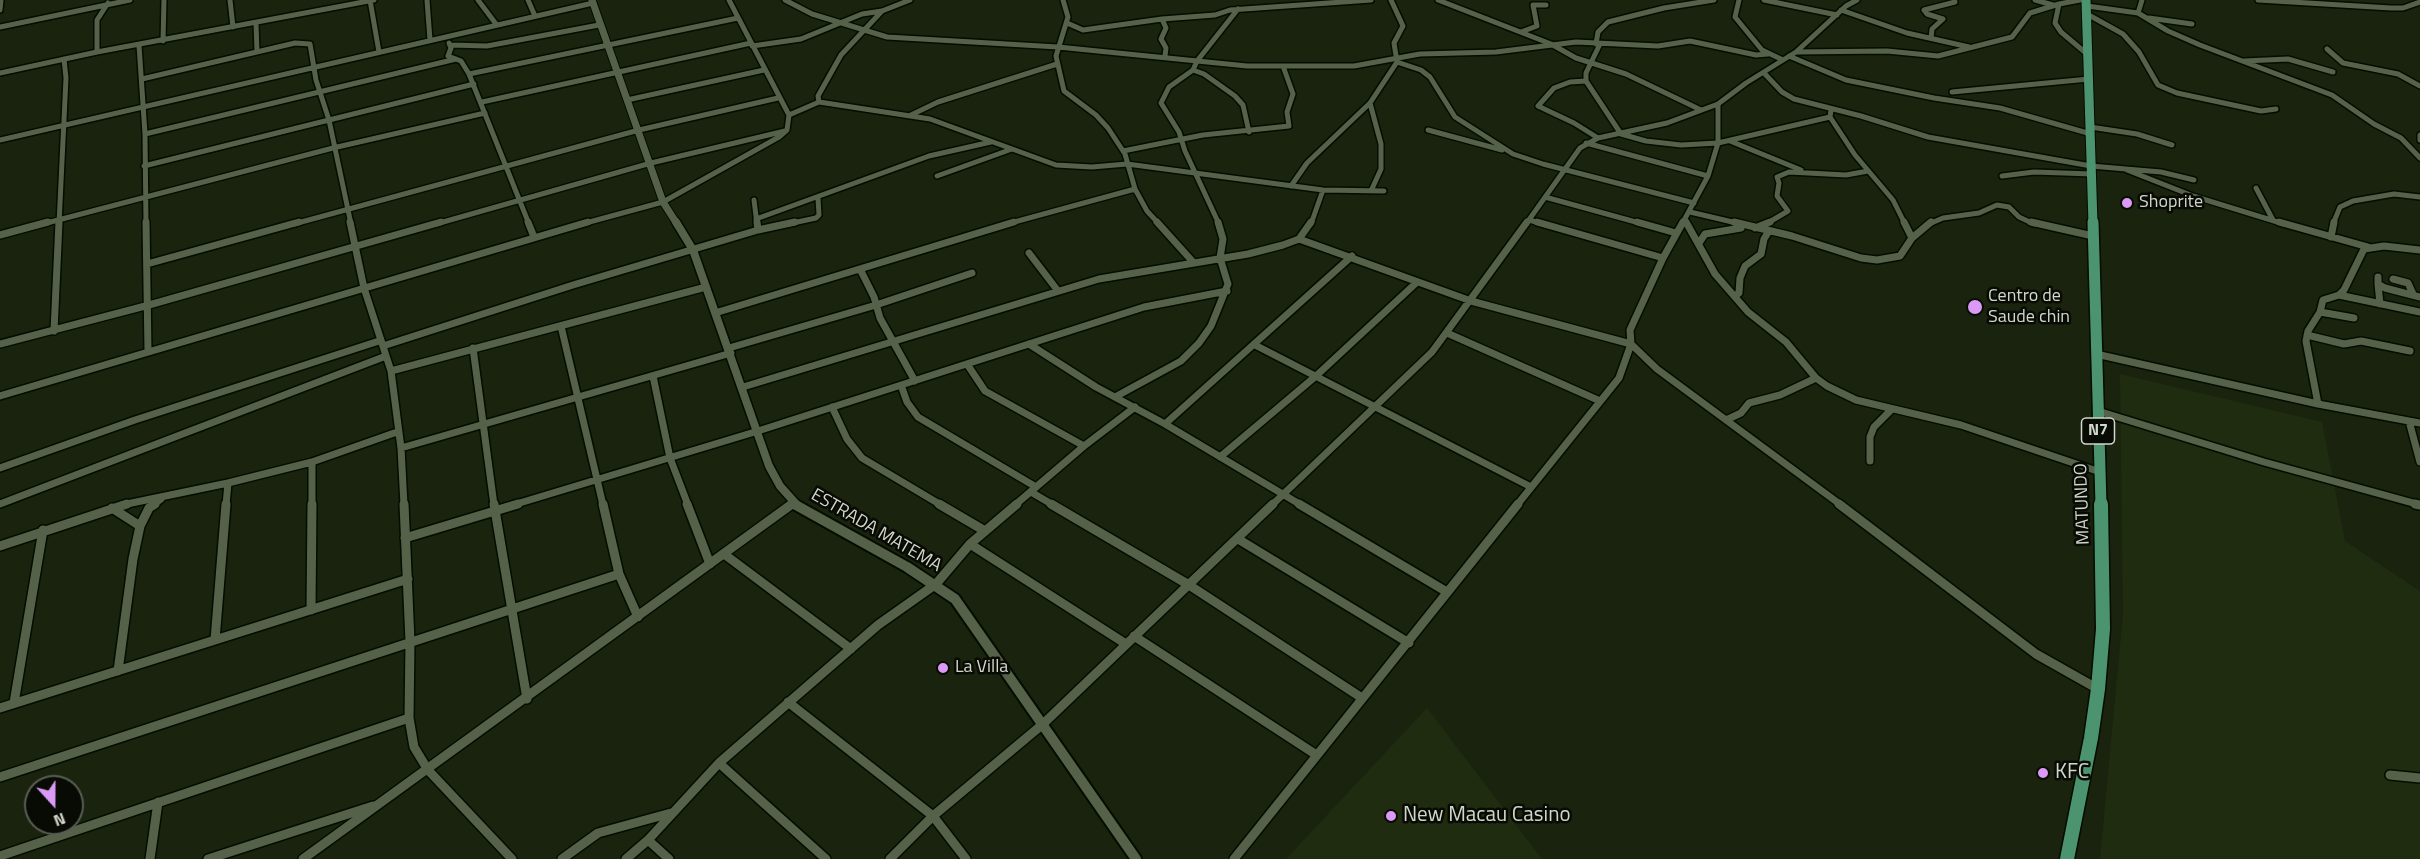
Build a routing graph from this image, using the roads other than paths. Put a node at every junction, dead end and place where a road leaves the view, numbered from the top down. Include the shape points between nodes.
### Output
1 (1, 0) edge
2 (130, 0) edge
3 (164, 0) edge
4 (230, 0) edge
5 (371, 0) edge
6 (427, 0) edge
7 (478, 0) edge
8 (528, 0) edge
9 (729, 0) edge
10 (784, 0) edge
11 (908, 0) edge
12 (1063, 0) edge
13 (1371, 0) edge
14 (1391, 0) edge
15 (1438, 0) edge
16 (1714, 0) edge
17 (1739, 0) edge
18 (1764, 0) edge
19 (1857, 0) edge
20 (2035, 0) edge
21 (2142, 0) edge
22 (2258, 0) edge
23 (108, 2) edge
24 (592, 2) edge
25 (1955, 2) dead end
26 (2420, 2) edge
27 (1274, 3) edge
28 (1546, 5) dead end
29 (2057, 5) junction
30 (2085, 5) edge
31 (0, 9) edge
32 (1238, 9) junction
33 (882, 11) junction
34 (1839, 13) junction
35 (2138, 13) junction
36 (535, 16) junction
37 (738, 18) junction
38 (2149, 18) junction
39 (1162, 19) junction
40 (256, 23) junction
41 (841, 23) junction
42 (1067, 23) junction
43 (496, 24) junction
44 (2192, 24) dead end
45 (599, 25) junction
46 (0, 27) edge
47 (233, 27) junction
48 (865, 31) junction
49 (1521, 32) junction
50 (444, 37) junction
51 (1931, 38) junction
52 (430, 40) junction
53 (163, 41) junction
54 (751, 44) junction
55 (1551, 44) junction
56 (1598, 44) junction
57 (139, 45) junction
58 (451, 45) junction
59 (607, 46) junction
60 (1058, 47) junction
61 (1971, 48) junction
62 (2327, 49) dead end
63 (98, 52) junction
64 (257, 52) junction
65 (379, 52) junction
66 (1796, 52) junction
67 (1768, 54) junction
68 (2087, 54) junction
69 (1165, 56) junction
70 (1789, 56) junction
71 (63, 59) junction
72 (456, 60) junction
73 (1397, 60) junction
74 (1783, 60) junction
75 (1197, 61) junction
76 (2239, 61) junction
77 (1593, 62) junction
78 (1057, 64) junction
79 (313, 66) junction
80 (1283, 66) junction
81 (764, 70) junction
82 (1193, 70) junction
83 (2333, 72) dead end
84 (617, 73) junction
85 (1764, 73) junction
86 (0, 74) edge
87 (470, 74) junction
88 (142, 79) junction
89 (2089, 79) junction
90 (1586, 81) junction
91 (474, 84) junction
92 (2420, 86) edge
93 (321, 92) junction
94 (1952, 92) dead end
95 (778, 98) junction
96 (627, 100) junction
97 (482, 102) junction
98 (819, 102) junction
99 (1370, 103) junction
100 (1718, 104) junction
101 (144, 106) junction
102 (1701, 110) junction
103 (2276, 110) dead end
104 (485, 113) junction
105 (1830, 113) junction
106 (789, 115) junction
107 (910, 115) junction
108 (329, 120) junction
109 (63, 124) junction
110 (639, 130) junction
111 (787, 130) junction
112 (1428, 130) dead end
113 (2090, 131) junction
114 (1249, 132) junction
115 (145, 134) junction
116 (1621, 134) junction
117 (2420, 135) edge
118 (1598, 138) junction
119 (0, 140) edge
120 (1182, 141) junction
121 (1730, 141) junction
122 (2420, 141) edge
123 (991, 142) junction
124 (1586, 143) junction
125 (1718, 143) junction
126 (2409, 143) junction
127 (2172, 145) dead end
128 (333, 148) junction
129 (1012, 149) junction
130 (1123, 151) junction
131 (1513, 154) junction
132 (2420, 158) edge
133 (651, 163) junction
134 (1127, 164) junction
135 (144, 166) junction
136 (505, 166) junction
137 (1564, 169) junction
138 (2126, 169) junction
139 (2092, 170) junction
140 (1805, 171) junction
141 (1868, 171) junction
142 (1197, 173) junction
143 (937, 176) dead end
144 (1708, 176) junction
145 (2002, 176) dead end
146 (2194, 180) dead end
147 (1291, 186) junction
148 (2256, 188) dead end
149 (1135, 189) junction
150 (1323, 190) junction
151 (1371, 191) junction
152 (1384, 191) dead end
153 (1545, 196) junction
154 (2420, 197) edge
155 (145, 198) junction
156 (818, 198) junction
157 (519, 200) junction
158 (754, 200) dead end
159 (663, 202) junction
160 (1694, 203) junction
161 (348, 208) junction
162 (1690, 212) junction
163 (756, 219) junction
164 (1529, 219) junction
165 (60, 220) junction
166 (1685, 220) junction
167 (2273, 220) junction
168 (1754, 229) junction
169 (758, 231) junction
170 (1769, 231) junction
171 (1676, 233) junction
172 (0, 235) edge
173 (2093, 236) junction
174 (534, 237) junction
175 (2331, 237) junction
176 (1912, 238) junction
177 (1299, 239) junction
178 (1699, 243) junction
179 (355, 247) junction
180 (2368, 247) junction
181 (693, 250) junction
182 (2420, 250) edge
183 (1029, 253) dead end
184 (1352, 256) junction
185 (1220, 258) junction
186 (1663, 258) junction
187 (1193, 262) junction
188 (147, 264) junction
189 (860, 269) junction
190 (972, 273) dead end
191 (2393, 279) dead end
192 (1416, 283) junction
193 (706, 287) junction
194 (364, 288) junction
195 (1058, 291) junction
196 (1227, 291) junction
197 (2339, 295) junction
198 (2416, 295) edge
199 (1735, 296) junction
200 (1471, 301) junction
201 (2380, 304) junction
202 (876, 305) junction
203 (149, 306) junction
204 (2320, 312) junction
205 (2420, 312) edge
206 (715, 313) junction
207 (2354, 318) dead end
208 (561, 326) junction
209 (54, 331) junction
210 (1447, 333) junction
211 (2307, 335) junction
212 (893, 341) junction
213 (381, 344) junction
214 (1029, 344) junction
215 (1631, 344) junction
216 (0, 345) edge
217 (1255, 345) junction
218 (473, 348) junction
219 (147, 351) junction
220 (730, 351) junction
221 (2410, 351) dead end
222 (2096, 354) junction
223 (386, 356) junction
224 (967, 364) junction
225 (391, 371) junction
226 (653, 376) junction
227 (1316, 376) junction
228 (1816, 378) junction
229 (915, 381) junction
230 (901, 386) junction
231 (743, 387) junction
232 (0, 396) edge
233 (578, 397) junction
234 (1115, 397) junction
235 (1600, 401) junction
236 (2318, 404) junction
237 (832, 407) junction
238 (1135, 407) junction
239 (1374, 407) junction
240 (1891, 410) junction
241 (2098, 411) junction
242 (1726, 420) junction
243 (2409, 421) junction
244 (2420, 423) edge
245 (1165, 424) junction
246 (482, 426) junction
247 (758, 431) junction
248 (397, 432) junction
249 (1084, 446) junction
250 (401, 448) junction
251 (1220, 457) junction
252 (670, 458) junction
253 (1870, 461) dead end
254 (312, 462) junction
255 (2420, 462) edge
256 (0, 468) edge
257 (2100, 472) junction
258 (598, 480) junction
259 (228, 483) junction
260 (1531, 487) junction
261 (1034, 489) junction
262 (1285, 494) junction
263 (164, 497) junction
264 (794, 503) junction
265 (0, 504) edge
266 (2420, 505) edge
267 (112, 508) junction
268 (495, 512) junction
269 (140, 526) junction
270 (43, 530) junction
271 (985, 531) junction
272 (405, 538) junction
273 (1238, 539) junction
274 (970, 544) junction
275 (0, 546) edge
276 (724, 554) junction
277 (710, 564) junction
278 (619, 574) junction
279 (408, 579) junction
280 (936, 584) junction
281 (1189, 585) junction
282 (1447, 592) junction
283 (511, 609) junction
284 (311, 610) junction
285 (638, 617) junction
286 (1134, 636) junction
287 (215, 640) junction
288 (410, 642) junction
289 (1409, 643) junction
290 (1126, 644) junction
291 (851, 649) junction
292 (118, 671) junction
293 (2098, 689) junction
294 (1362, 698) junction
295 (527, 699) junction
296 (788, 702) junction
297 (14, 703) junction
298 (0, 708) edge
299 (409, 718) junction
300 (1043, 724) junction
301 (1315, 754) junction
302 (719, 763) junction
303 (428, 770) junction
304 (2390, 775) dead end
305 (0, 777) edge
306 (2420, 778) edge
307 (158, 802) junction
308 (380, 804) junction
309 (671, 813) junction
310 (933, 816) junction
311 (648, 840) junction
312 (0, 856) edge
313 (150, 859) edge
314 (208, 859) edge
315 (303, 859) edge
316 (512, 859) edge
317 (562, 859) edge
318 (626, 859) edge
319 (669, 859) edge
320 (826, 859) edge
321 (890, 859) edge
322 (966, 859) edge
323 (1136, 859) edge
324 (1234, 859) edge
325 (2067, 859) edge

1 - 31 street
2 - 23 street
3 - 53 street
4 - 47 street
5 - 40 street
5 - 65 street
6 - 52 street
7 - 43 street
8 - 36 street
9 - 37 street
10 - 41 street
11 - 33 street
12 - 42 street
13 - 27 street via 1316,5
14 - 73 street via 1403,26 1394,43
15 - 49 street
16 - 56 street via 1608,22 1599,32
17 - 67 street via 1736,16
18 - 34 street
19 - 34 street
20 - 29 street
21 - 35 street
22 - 26 street via 2391,8
23 - 46 street
23 - 63 street via 97,20
24 - 36 street
24 - 45 street, ESTRADA MATEMA
25 - 51 street via 1924,10 1943,19 1932,29
27 - 32 street
28 - 49 street via 1533,5 1537,26
29 - 30 street
29 - 61 street via 2030,13 2012,37
29 - 68 street via 2057,27
30 - 35 street
30 - 68 main road, MATUNDO / N7
30 - 103 street via 2139,52 2158,85 2233,105
32 - 39 street
32 - 75 street
33 - 41 street
33 - 48 street
34 - 51 street
34 - 66 street
35 - 38 street
36 - 43 street
37 - 54 street
37 - 59 street
38 - 44 street
38 - 76 street via 2172,33
39 - 42 street via 1083,30
39 - 69 street via 1166,28 1161,39
40 - 47 street
40 - 64 street
41 - 48 street
41 - 54 street via 801,39
42 - 60 street
43 - 50 street
45 - 58 street via 487,46
45 - 59 street, ESTRADA MATEMA
47 - 53 street
48 - 60 street via 891,38
48 - 98 street via 841,55 818,96
49 - 55 street
50 - 52 street
50 - 58 street
51 - 61 street
52 - 65 street
53 - 57 street
54 - 81 street
54 - 84 street
55 - 56 street
55 - 73 street via 1496,52 1420,54
55 - 77 street via 1576,58
56 - 67 street via 1690,41
56 - 77 street
57 - 63 street
57 - 88 street
58 - 72 street via 448,56
59 - 84 street, ESTRADA MATEMA
59 - 87 street
60 - 69 street
60 - 78 street
61 - 66 street via 1932,56 1887,51
62 - 92 street via 2343,63 2398,74
63 - 71 street
64 - 79 street via 306,42 310,44
64 - 88 street
65 - 79 street
66 - 70 street
67 - 74 street
68 - 89 main road, MATUNDO / N7
69 - 75 street
70 - 74 street
70 - 113 street via 1843,79 2000,108
71 - 86 street
71 - 109 street
72 - 87 street
72 - 93 street
73 - 80 street via 1354,66
73 - 99 street
73 - 131 street via 1430,77 1455,117
74 - 85 street
75 - 80 street
75 - 82 street
76 - 83 street via 2288,59
76 - 126 street via 2332,96
77 - 90 street
77 - 102 street
78 - 107 street via 938,102
78 - 130 street via 1064,91 1096,115
79 - 93 street
79 - 101 street
80 - 114 street via 1293,94 1287,112 1289,126
81 - 95 street
81 - 96 street
82 - 114 street via 1235,96 1243,105
82 - 120 street via 1169,87 1161,98
84 - 96 street, ESTRADA MATEMA
84 - 97 street
85 - 100 street
85 - 105 street via 1782,92
87 - 91 street
88 - 101 street
89 - 94 street
89 - 113 main road, MATUNDO / N7
90 - 116 street
90 - 118 street via 1554,88 1538,106
91 - 97 street
91 - 108 street
93 - 108 street
93 - 115 street
95 - 106 street
95 - 110 street
96 - 110 street, ESTRADA MATEMA
97 - 104 street
98 - 106 street
98 - 107 street
99 - 147 street via 1307,163
99 - 151 street via 1381,144 1380,169
100 - 102 street
100 - 125 street
101 - 109 street
101 - 115 street
102 - 116 street
104 - 128 street
104 - 136 street
105 - 121 street
105 - 139 street via 1861,116 1928,136
105 - 141 street
106 - 111 street
107 - 123 street
108 - 128 street
108 - 135 street
109 - 119 street
109 - 165 street
110 - 133 street, ESTRADA MATEMA
110 - 136 street
111 - 133 street
111 - 159 street
112 - 131 street
113 - 127 street via 2137,134
113 - 139 main road, MATUNDO / N7
114 - 120 street via 1203,135
115 - 135 street
116 - 118 street
116 - 125 street via 1681,145
117 - 122 street
118 - 124 street
120 - 130 street
120 - 142 street
121 - 125 street
121 - 140 street
122 - 126 street
123 - 129 street
123 - 156 street via 929,156
124 - 137 street
124 - 144 street
125 - 144 street
126 - 132 street
128 - 155 street
128 - 161 street
129 - 134 street via 1056,165
129 - 143 street
130 - 134 street
131 - 137 street
133 - 157 street
133 - 159 street, ESTRADA MATEMA
134 - 142 street
134 - 149 street
135 - 155 street
136 - 157 street
136 - 161 street
137 - 153 street
137 - 160 street
138 - 139 street
138 - 146 street
138 - 167 street via 2193,196
139 - 145 street
139 - 173 main road, MATUNDO / N7
140 - 141 street via 1846,175
140 - 168 street via 1777,177 1777,196 1788,212
141 - 176 street via 1893,200
142 - 147 street
142 - 185 street via 1221,228
144 - 160 street
147 - 150 street
148 - 167 street
149 - 187 street via 1147,211
149 - 189 street
150 - 151 street
150 - 177 street via 1314,217
151 - 152 street
153 - 164 street
153 - 171 street
154 - 175 street via 2394,194 2353,201 2335,214
155 - 165 street
155 - 188 street
156 - 163 street
156 - 169 street via 818,217
157 - 174 street
157 - 179 street
158 - 163 street
159 - 174 street
159 - 181 street, ESTRADA MATEMA
160 - 162 street
161 - 179 street
161 - 188 street
162 - 166 street
162 - 168 street
163 - 169 street
164 - 186 street
164 - 200 street
165 - 172 street
165 - 209 street
166 - 171 street
166 - 178 street
167 - 175 street
168 - 170 street
168 - 178 street via 1713,231 1701,237
169 - 181 street
170 - 176 street via 1877,260 1900,256
170 - 199 street via 1761,254 1745,266
171 - 186 street
173 - 176 street via 2034,224 2009,207 1996,205 1979,213 1934,221
173 - 222 main road, MATUNDO / N7
174 - 194 street
175 - 180 street
177 - 184 street
177 - 185 street
178 - 199 street via 1715,274
179 - 194 street
179 - 203 street
180 - 182 street
180 - 197 street via 2361,251 2348,284
181 - 193 street, ESTRADA MATEMA
181 - 213 street
183 - 195 street
184 - 192 street
184 - 217 street
185 - 187 street
185 - 196 street
186 - 215 street via 1630,330
187 - 195 street
188 - 203 street
189 - 202 street
189 - 206 street
190 - 202 street
191 - 198 street via 2408,283
192 - 200 street
192 - 227 street
193 - 206 street, ESTRADA MATEMA
193 - 208 street
194 - 213 street
194 - 219 street
195 - 212 street
196 - 214 street via 1144,307
196 - 234 street via 1211,326 1181,361
197 - 201 street
197 - 204 street via 2323,300
198 - 201 street via 2378,280
199 - 228 street via 1748,312 1786,342
200 - 210 street
200 - 215 street
201 - 205 street
202 - 212 street
202 - 220 street
203 - 209 street
203 - 219 street
204 - 207 street
204 - 211 street
206 - 220 street, ESTRADA MATEMA
208 - 218 street
208 - 233 street
209 - 216 street
210 - 235 street
210 - 239 street
211 - 221 street via 2344,344 2361,341
211 - 236 street
212 - 229 street
212 - 231 street
213 - 223 street
213 - 256 street via 135,420
214 - 224 street
214 - 234 street
215 - 235 street via 1618,378
215 - 242 street via 1657,369
217 - 227 street
217 - 245 street
218 - 225 street
218 - 246 street
219 - 232 street
220 - 226 street
220 - 231 street, ESTRADA MATEMA
222 - 236 street
222 - 241 main road, MATUNDO / N7
223 - 225 street
223 - 265 street
224 - 229 street
224 - 249 street via 985,391
225 - 248 street
226 - 233 street
226 - 252 street
227 - 239 street
227 - 251 street
228 - 240 street via 1856,400
228 - 242 street via 1780,395 1749,403 1741,413
229 - 230 street
230 - 237 street
230 - 261 street via 918,417
231 - 247 street, ESTRADA MATEMA
233 - 246 street
233 - 258 street
234 - 238 street
235 - 260 street
236 - 243 street
237 - 247 street
237 - 271 street via 847,439 862,458
238 - 245 street
238 - 249 street
239 - 260 street
239 - 262 street
240 - 253 street via 1880,419 1870,437
240 - 257 street via 1961,425
241 - 257 main road, MATUNDO / N7
241 - 266 street
242 - 293 street via 2036,654
243 - 244 street
243 - 255 street
245 - 251 street
246 - 250 street
246 - 268 street
247 - 252 street
247 - 264 street, ESTRADA MATEMA via 769,466
248 - 250 street
248 - 254 street
249 - 261 street
250 - 272 street
251 - 262 street
252 - 258 street
252 - 277 street
254 - 259 street
254 - 284 street
257 - 293 main road, MATUNDO / N7 via 2103,580
258 - 268 street
258 - 278 street
259 - 263 street
259 - 287 street
260 - 282 street
261 - 271 street
261 - 281 street
262 - 273 street
262 - 282 street
263 - 267 street
263 - 269 street via 149,508
264 - 276 street
264 - 280 street, ESTRADA MATEMA
267 - 269 street
267 - 270 street
268 - 272 street
268 - 283 street
269 - 292 street
270 - 275 street
270 - 297 street
271 - 274 street
272 - 279 street
273 - 281 street
273 - 289 street
274 - 280 street
274 - 290 street
276 - 277 street
276 - 291 street
277 - 285 street
278 - 283 street
278 - 285 street
279 - 284 street
279 - 288 street
280 - 291 street
280 - 300 street, ESTRADA MATEMA via 955,599
281 - 286 street
281 - 294 street
282 - 289 street
283 - 288 street
283 - 295 street
284 - 287 street
285 - 295 street
286 - 290 street
286 - 301 street
287 - 292 street
288 - 299 street
288 - 305 street
289 - 294 street
290 - 300 street
291 - 296 street
292 - 297 street
293 - 325 main road, MATUNDO / N7
294 - 301 street
295 - 303 street
296 - 302 street
296 - 310 street
297 - 298 street
299 - 303 street via 414,747
299 - 307 street
300 - 310 street
300 - 323 street, ESTRADA MATEMA
301 - 324 street
302 - 309 street
302 - 320 street
303 - 308 street
303 - 316 street
304 - 306 street
307 - 312 street
307 - 313 street
308 - 314 street
308 - 315 street
309 - 311 street
309 - 317 street via 598,833
310 - 321 street
310 - 322 street
311 - 318 street
311 - 319 street

